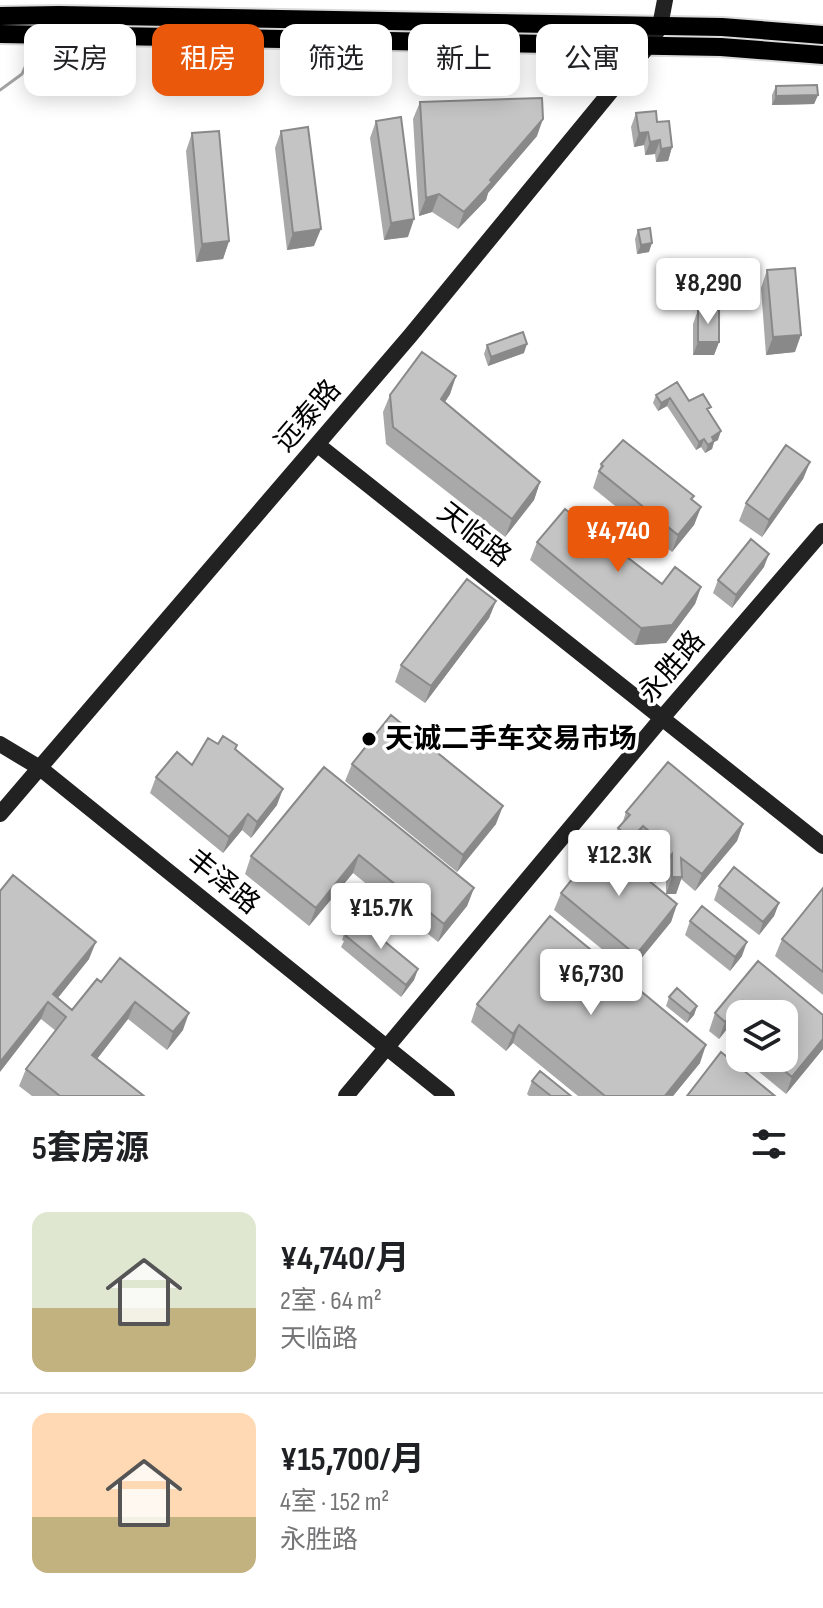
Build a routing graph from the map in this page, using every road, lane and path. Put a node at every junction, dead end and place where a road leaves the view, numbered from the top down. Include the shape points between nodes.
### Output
1 (665, 0) edge
2 (0, 16) edge
3 (28, 24) edge
4 (24, 25) joint
5 (660, 26) junction
6 (0, 34) edge
7 (823, 35) edge
8 (136, 36) edge
9 (649, 45) junction
10 (823, 55) edge
11 (318, 445) junction
12 (823, 531) edge
13 (662, 718) junction
14 (0, 744) edge
15 (40, 768) junction
16 (0, 814) edge
17 (823, 846) edge
18 (388, 1047) junction
19 (346, 1096) edge
20 (447, 1096) edge

1 - 5 street, 远泰路
2 - 4 main road
3 - 5 main road via 59,15
4 - 6 main road
5 - 7 main road
5 - 9 street, 远泰路
8 - 9 main road
9 - 10 main road
9 - 11 street, 远泰路
11 - 13 street, 天临路
11 - 15 street, 远泰路
12 - 13 street, 永胜路
13 - 17 street, 天临路
13 - 18 street, 永胜路
14 - 15 street, 丰泽路
15 - 16 street, 远泰路
15 - 18 street, 丰泽路
18 - 19 street, 永胜路
18 - 20 street, 丰泽路

